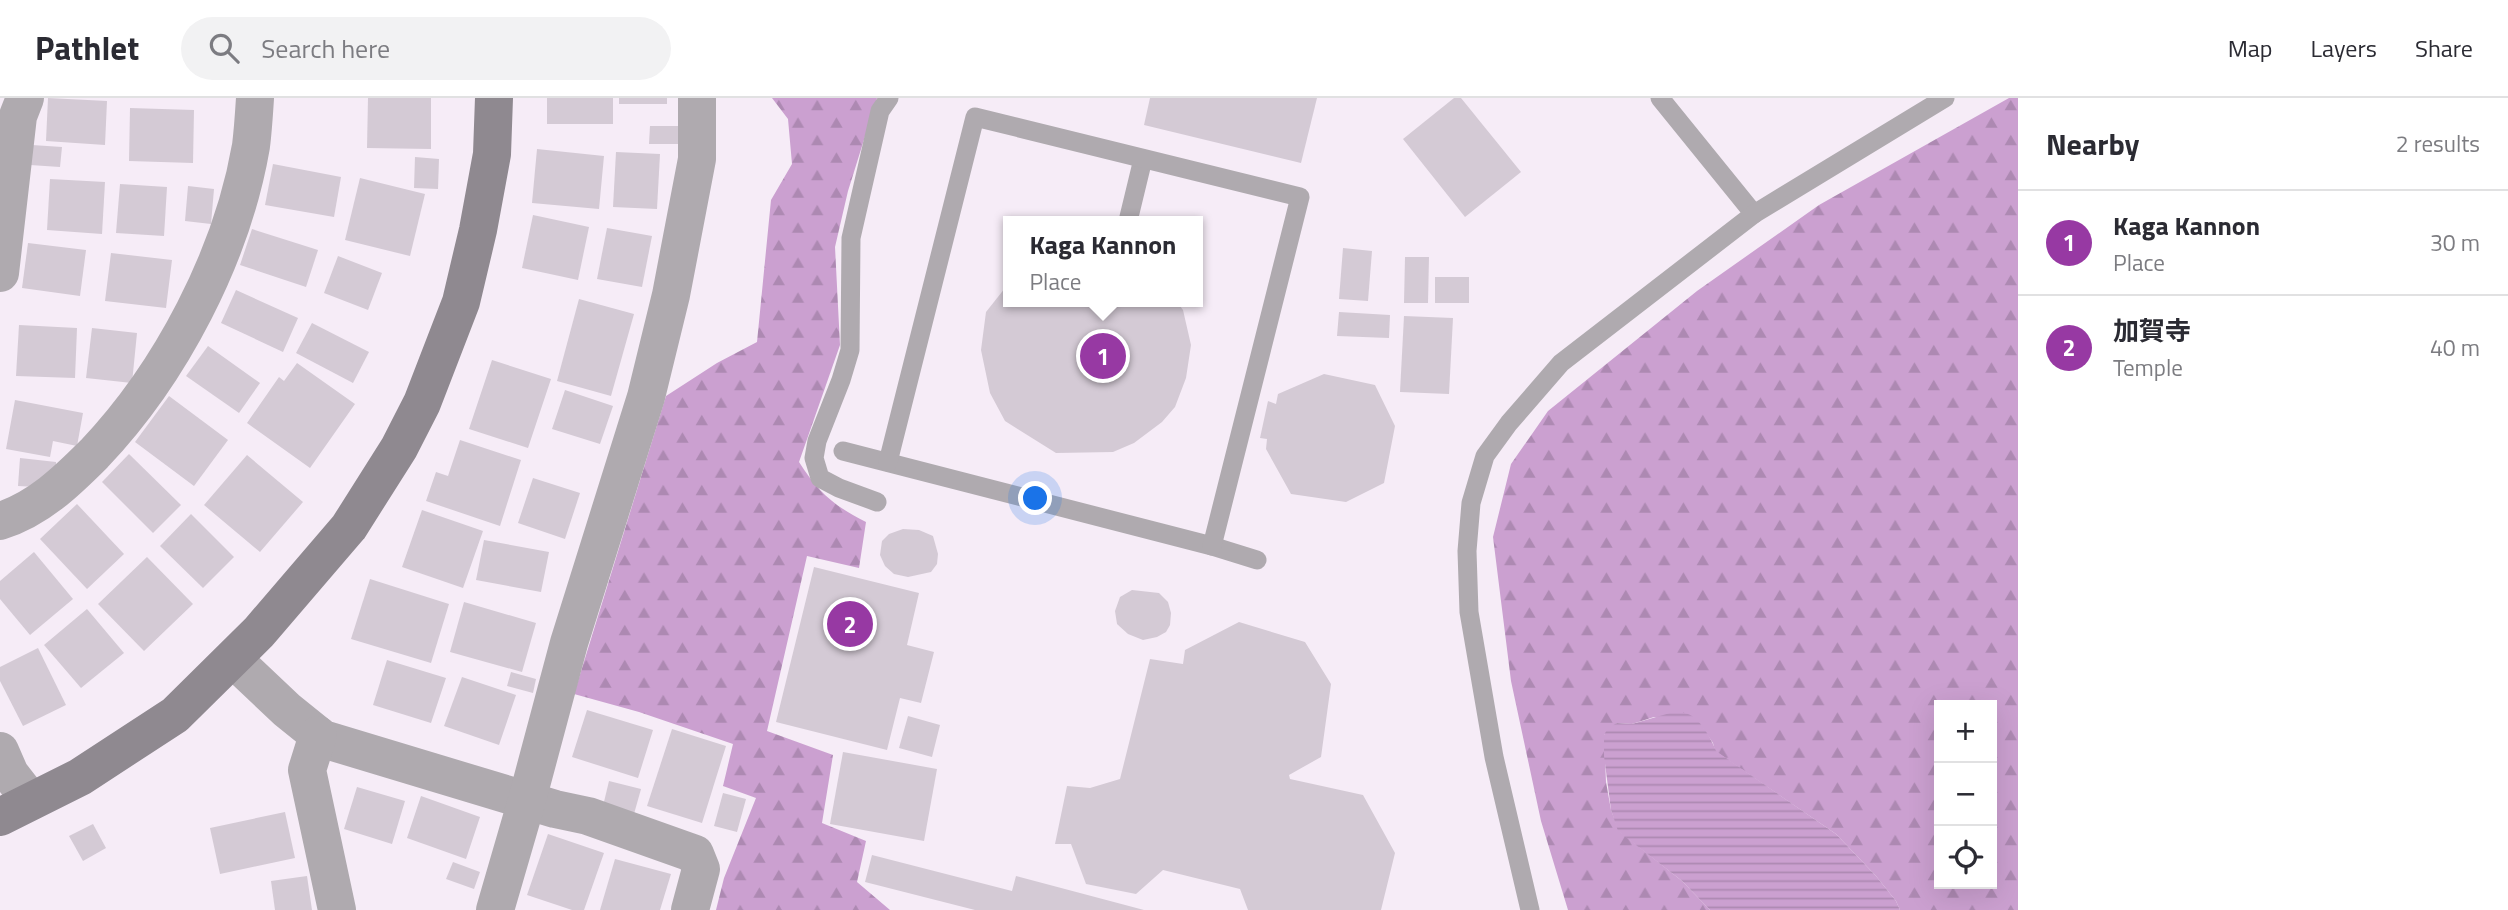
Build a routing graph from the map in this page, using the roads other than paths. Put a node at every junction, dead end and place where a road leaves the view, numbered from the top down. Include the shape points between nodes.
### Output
1 (25, 98) edge
2 (255, 98) edge
3 (494, 98) edge
4 (697, 98) edge
5 (888, 98) edge
6 (1660, 98) edge
7 (1945, 98) edge
8 (1143, 159) junction
9 (1754, 214) junction
10 (1129, 216) edge
11 (0, 273) edge
12 (843, 451) dead end
13 (888, 462) junction
14 (877, 502) dead end
15 (0, 521) edge
16 (1212, 545) junction
17 (1257, 560) dead end
18 (233, 659) junction
19 (318, 735) junction
20 (0, 751) edge
21 (527, 800) junction
22 (16, 809) edge
23 (337, 910) edge
24 (495, 910) edge
25 (690, 910) edge
26 (1530, 910) edge

1 - 11 street via 18,116
2 - 15 street via 251,146 231,223 177,344 106,441 64,485 20,515
3 - 18 street via 492,154 478,230 461,302 422,403 349,527
4 - 21 street via 698,159 671,295 646,397 569,643
5 - 14 lane via 880,111 851,238 850,350 814,458 820,478
6 - 9 lane
7 - 9 lane
8 - 10 lane
8 - 13 lane via 975,117
8 - 16 lane via 1300,197
9 - 26 lane via 1561,363 1485,456 1471,503 1469,612 1494,757
12 - 13 lane
13 - 16 lane
16 - 17 lane
18 - 19 street
18 - 22 street via 175,715 80,777
19 - 21 street
19 - 23 street via 307,770
20 - 22 street via 10,774
21 - 24 street
21 - 25 street via 695,854 701,869

